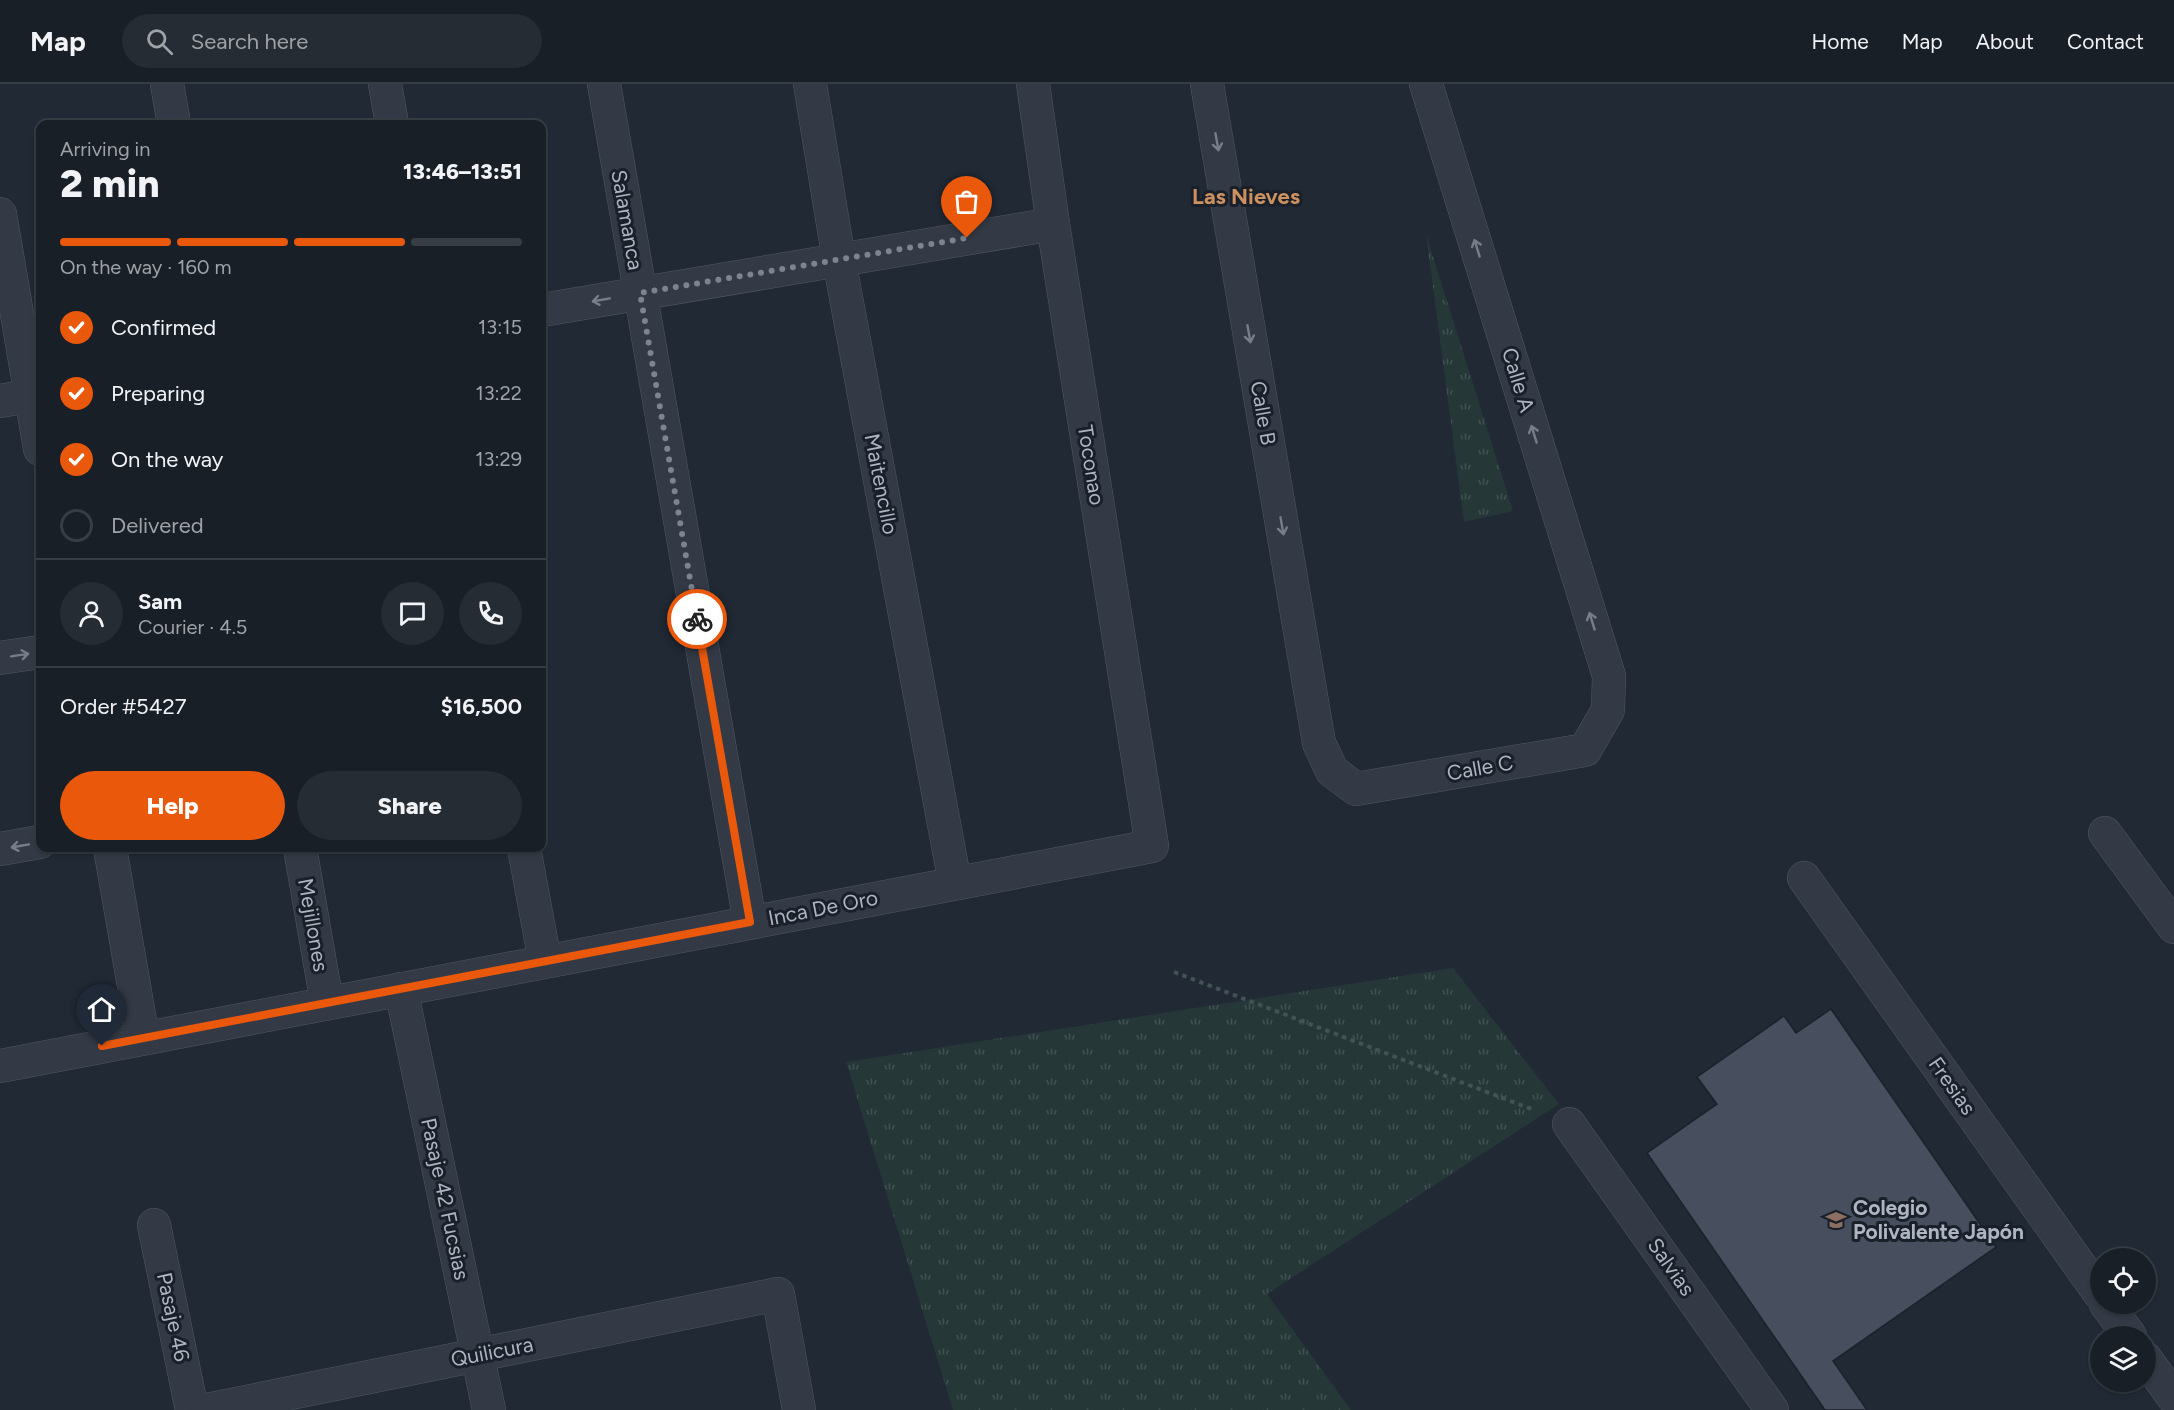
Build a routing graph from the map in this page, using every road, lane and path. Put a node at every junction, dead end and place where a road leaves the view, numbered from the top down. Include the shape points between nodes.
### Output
1 (167, 84) edge
2 (385, 84) edge
3 (604, 84) edge
4 (810, 84) edge
5 (1033, 84) edge
6 (1207, 84) edge
7 (1426, 84) edge
8 (173, 120) edge
9 (391, 120) edge
10 (0, 214) edge
11 (1053, 224) junction
12 (839, 260) junction
13 (640, 293) junction
14 (546, 309) edge
15 (24, 397) edge
16 (36, 436) edge
17 (36, 653) edge
18 (0, 658) edge
19 (1610, 676) joint
20 (1319, 743) joint
21 (2106, 833) dead end
22 (36, 843) edge
23 (1152, 846) joint
24 (0, 849) edge
25 (111, 852) edge
26 (301, 852) edge
27 (525, 852) edge
28 (1804, 878) dead end
29 (955, 883) junction
30 (750, 922) junction
31 (2174, 927) edge
32 (545, 962) junction
33 (1174, 972) dead end
34 (401, 989) junction
35 (327, 1003) junction
36 (143, 1038) junction
37 (0, 1065) edge
38 (1569, 1124) joint
39 (154, 1225) dead end
40 (2090, 1280) edge
41 (478, 1355) junction
42 (192, 1410) edge
43 (207, 1410) edge
44 (489, 1410) edge
45 (799, 1410) edge
46 (1772, 1410) edge

1 - 8 street
2 - 9 street
3 - 13 street, Salamanca
4 - 12 street, Maitencillo
5 - 11 street, Toconao
6 -> 20 street, Calle B
19 -> 7 street, Calle A
10 - 15 street
11 - 12 street
11 - 23 street, Toconao
12 - 13 street
12 - 29 street, Maitencillo
13 -> 14 street
13 - 30 street, Salamanca
15 - 16 street
18 -> 17 street
19 - 20 street, Calle C via 1608,710 1585,750 1356,789 1332,771
21 - 31 street
22 -> 24 street
23 - 29 street, Inca De Oro
25 - 36 street
26 - 35 street, Mejillones
27 - 32 street
28 - 40 street, Fresias
29 - 30 street, Inca De Oro
30 - 32 street, Inca De Oro
32 - 34 street, Inca De Oro
33 - 38 path
34 - 35 street, Inca De Oro
34 - 41 street, Pasaje 42 Fucsias
35 - 36 street, Inca De Oro
36 - 37 street, Inca De Oro
38 - 46 street, Salvias
39 - 42 street, Pasaje 46
41 - 43 street, Quilicura
41 - 44 street, Pasaje 42 Fucsias
41 - 45 street, Quilicura via 778,1294

